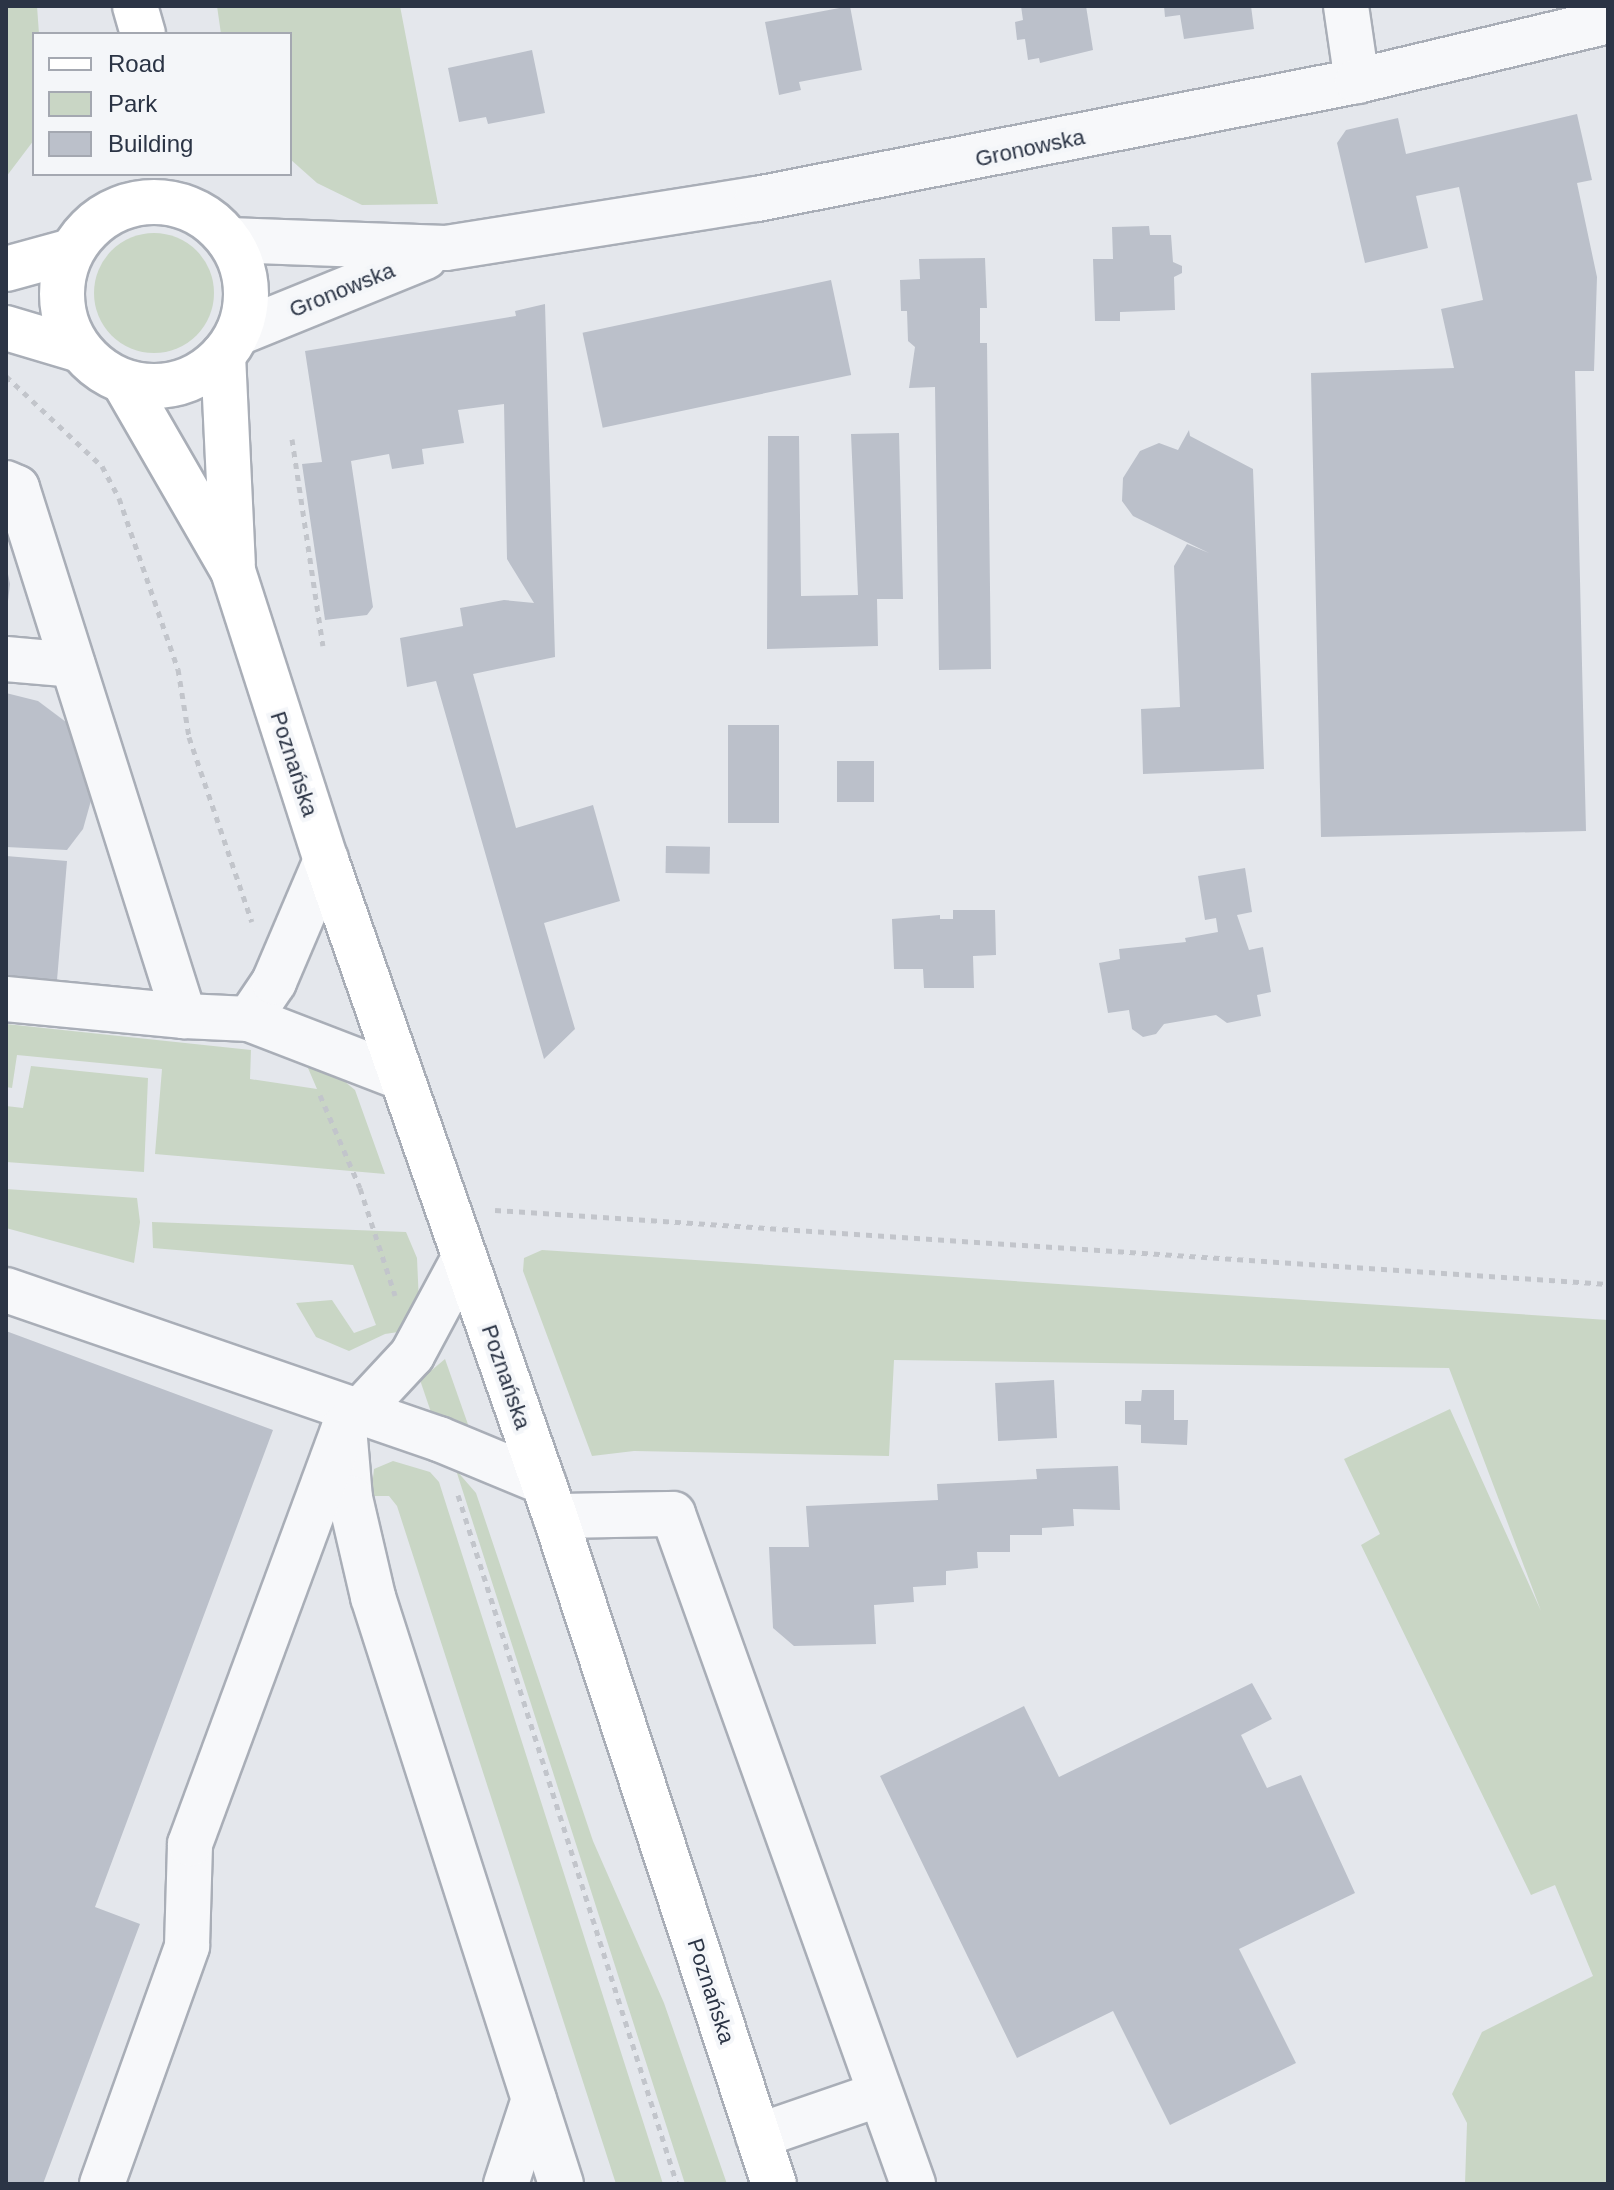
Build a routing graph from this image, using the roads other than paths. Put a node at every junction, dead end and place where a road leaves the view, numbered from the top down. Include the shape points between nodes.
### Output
1 (132, 6) edge
2 (1346, 6) edge
3 (1608, 21) edge
4 (126, 32) edge
5 (142, 32) edge
6 (1357, 81) junction
7 (181, 191) edge
8 (107, 195) edge
9 (229, 240) junction
10 (446, 248) junction
11 (72, 251) junction
12 (6, 269) edge
13 (6, 328) edge
14 (231, 344) junction
15 (80, 350) junction
16 (124, 382) junction
17 (6, 483) edge
18 (233, 571) junction
19 (7, 658) edge
20 (73, 665) junction
21 (326, 860) junction
22 (6, 999) edge
23 (184, 1016) junction
24 (249, 1019) junction
25 (402, 1078) junction
26 (464, 1258) junction
27 (6, 1290) edge
28 (352, 1420) junction
29 (549, 1499) junction
30 (877, 2095) junction
31 (534, 2099) junction
32 (758, 2136) junction
33 (102, 2184) edge
34 (506, 2184) edge
35 (561, 2184) edge
36 (774, 2184) edge
37 (913, 2184) edge

1 - 4 main road
1 - 5 main road
2 - 6 street
3 - 6 street, Gronowska
6 - 10 street, Gronowska via 805,191
7 - 8 main road via 144,202
7 - 9 main road
8 - 11 main road
9 - 10 street, Gronowska
9 - 14 main road via 245,285
10 - 14 street, Gronowska
11 - 12 main road
11 - 15 main road via 61,302
13 - 15 main road
14 - 16 main road via 178,384
14 - 18 main road, Poznańska
15 - 16 main road via 100,370
16 - 18 main road, Poznańska
17 - 20 street via 17,488
18 - 21 main road, Poznańska
19 - 20 street
20 - 23 street
21 - 24 street via 274,982
21 - 25 main road, Poznańska
22 - 23 street
23 - 24 street
24 - 25 street
25 - 26 main road, Poznańska
26 - 28 street via 412,1355
26 - 29 main road, Poznańska
27 - 28 street
28 - 29 street
28 - 31 street via 350,1498 373,1597
28 - 33 street via 190,1844 187,1946
29 - 30 street via 673,1514
29 - 32 main road, Poznańska
30 - 32 street
30 - 37 street
31 - 34 street
31 - 35 street
32 - 36 main road, Poznańska

